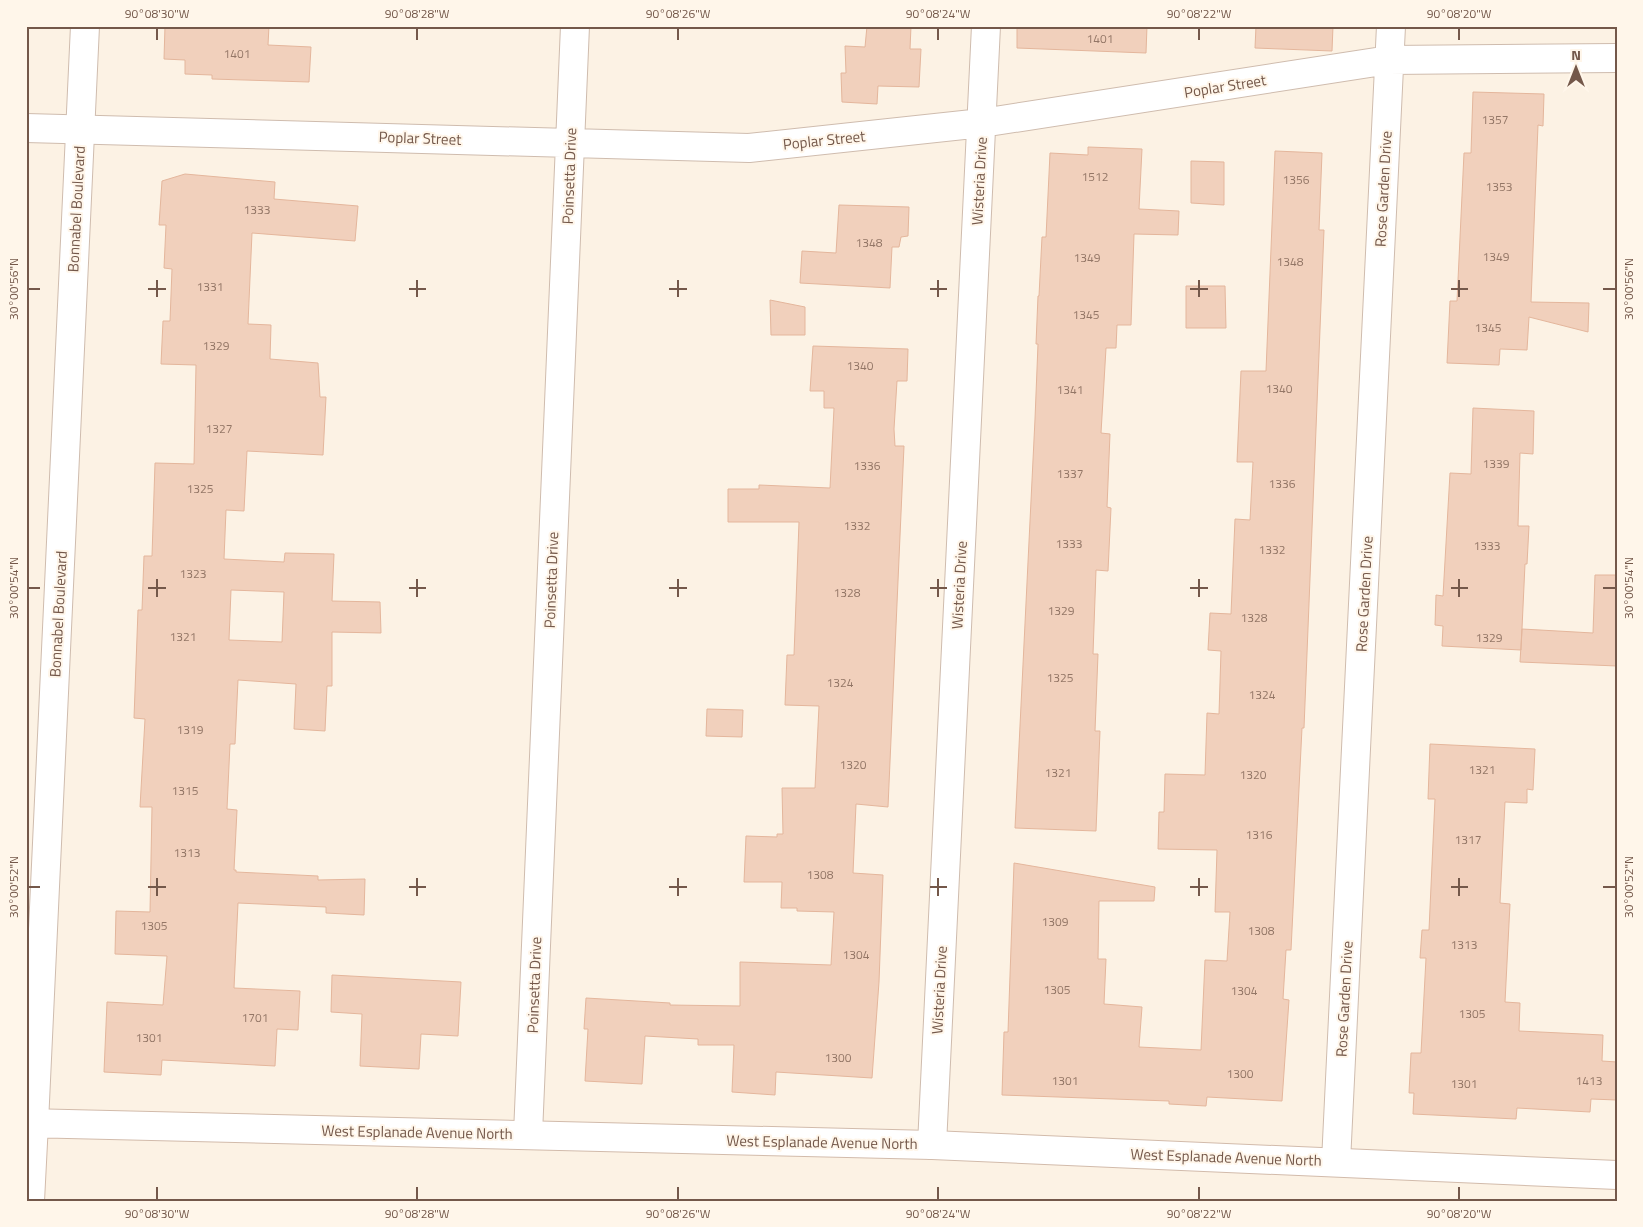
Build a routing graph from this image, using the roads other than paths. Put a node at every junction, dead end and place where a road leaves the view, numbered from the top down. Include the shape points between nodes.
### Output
1 (85, 26) edge
2 (575, 26) edge
3 (986, 26) edge
4 (1391, 26) edge
5 (1617, 58) edge
6 (1390, 60) junction
7 (982, 123) junction
8 (26, 128) edge
9 (80, 129) junction
10 (570, 142) junction
11 (30, 1123) edge
12 (528, 1134) junction
13 (932, 1144) junction
14 (1336, 1162) junction
15 (1617, 1175) edge
16 (30, 1201) edge

1 - 9 street, Bonnabel Boulevard
2 - 10 street, Poinsetta Drive
3 - 7 street, Wisteria Drive
4 - 6 street, Rose Garden Drive
5 - 6 street, Poplar Street
6 - 7 street, Poplar Street
6 - 14 street, Rose Garden Drive
7 - 10 street, Poplar Street via 749,148
7 - 13 street, Wisteria Drive
8 - 9 street, Poplar Street
9 - 10 street, Poplar Street
9 - 11 street, Bonnabel Boulevard
10 - 12 street, Poinsetta Drive
11 - 12 street, West Esplanade Avenue North
11 - 16 street, Bonnabel Boulevard
12 - 13 street, West Esplanade Avenue North
13 - 14 street, West Esplanade Avenue North
14 - 15 street, West Esplanade Avenue North

